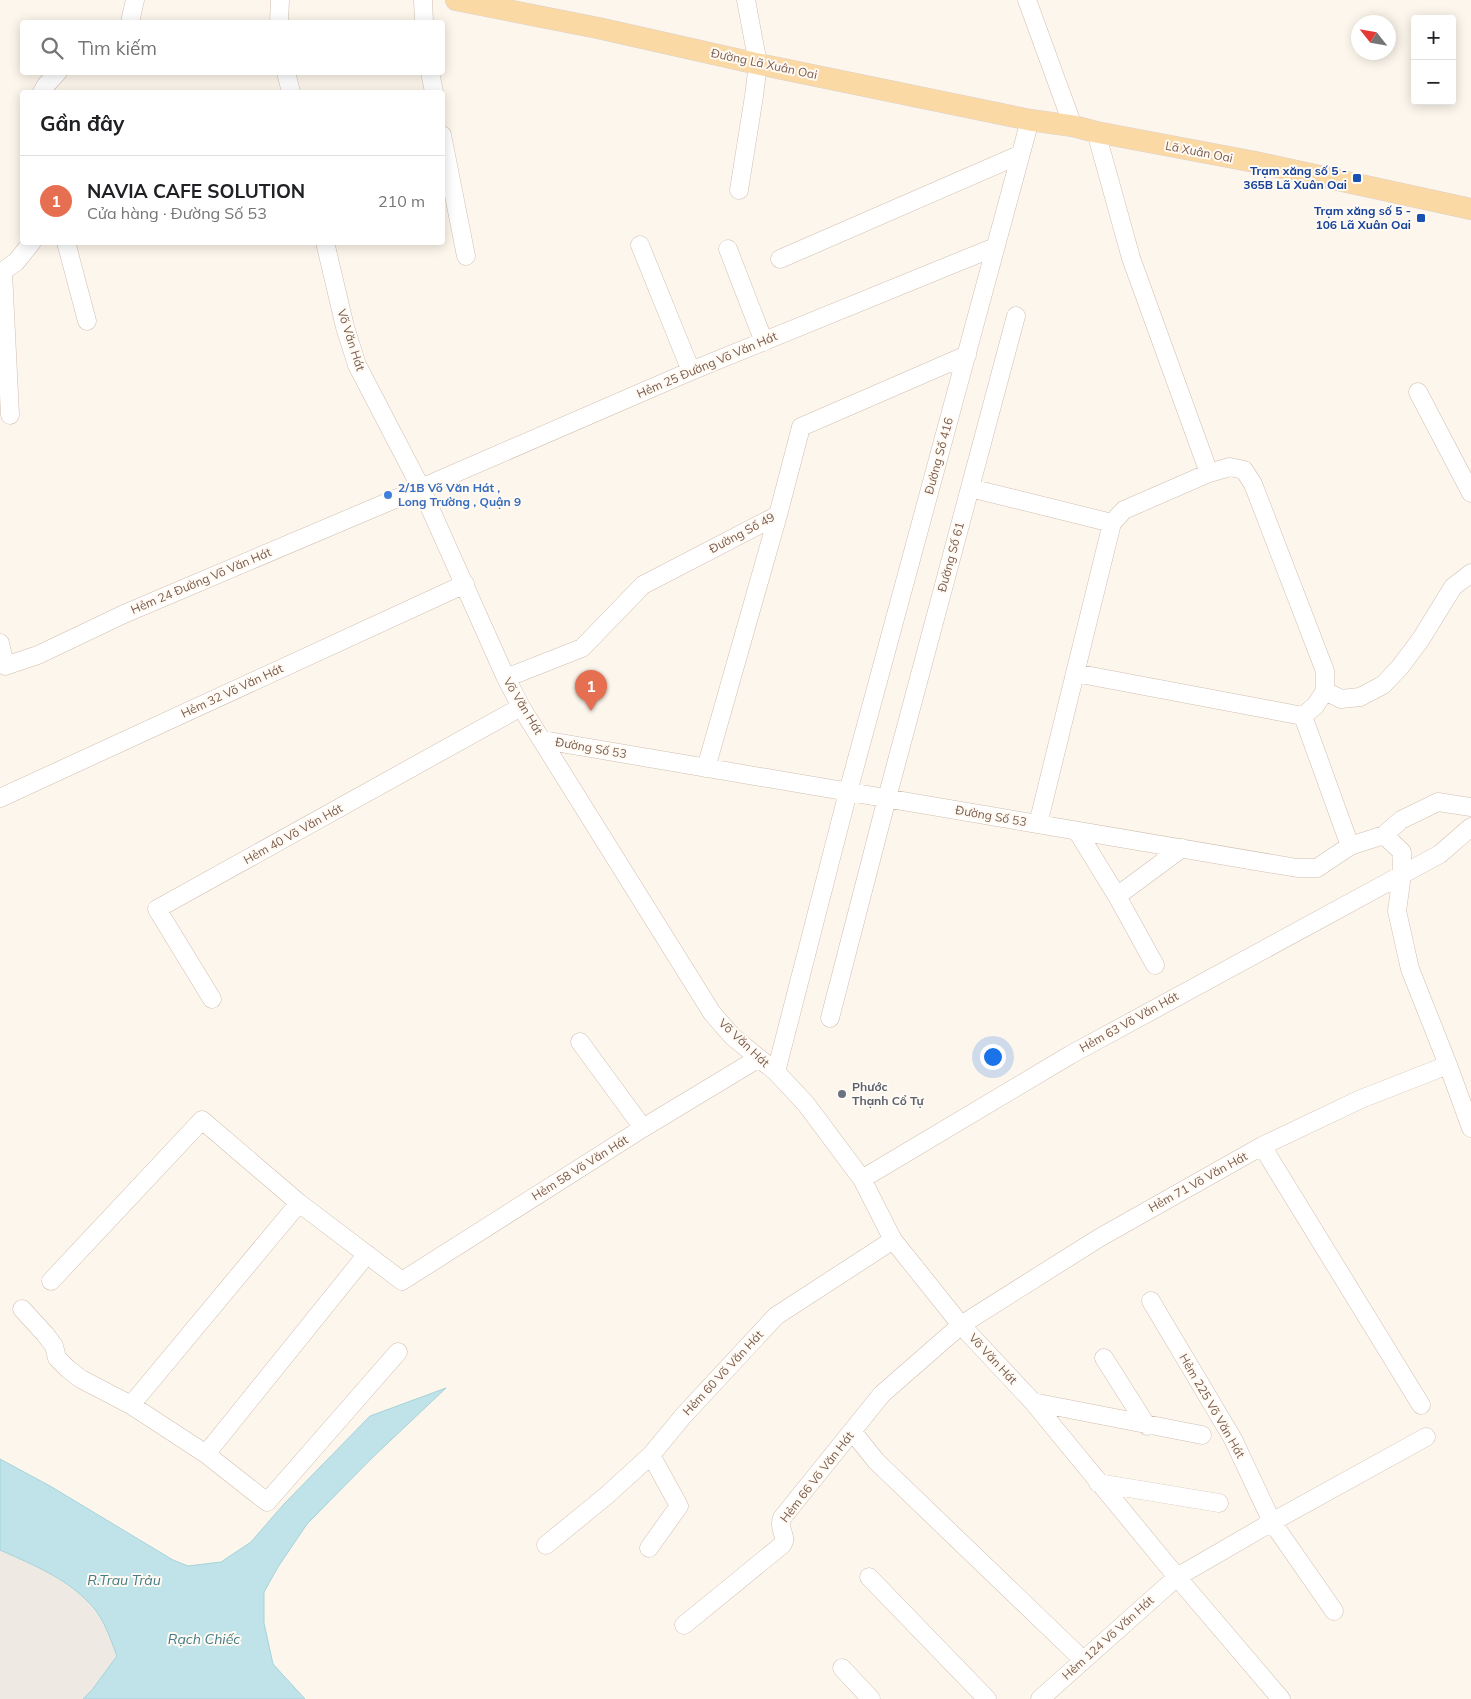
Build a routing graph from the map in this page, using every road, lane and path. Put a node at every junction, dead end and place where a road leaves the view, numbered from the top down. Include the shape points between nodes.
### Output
1 (135, 0) edge
2 (280, 0) edge
3 (423, 0) edge
4 (456, 0) edge
5 (746, 0) edge
6 (1027, 0) edge
7 (130, 20) edge
8 (279, 20) edge
9 (424, 20) edge
10 (758, 64) junction
11 (55, 75) edge
12 (287, 75) edge
13 (431, 75) edge
14 (43, 90) edge
15 (290, 90) edge
16 (434, 90) edge
17 (1030, 120) junction
18 (1073, 126) junction
19 (1096, 132) junction
20 (445, 150) edge
21 (1019, 155) junction
22 (739, 190) dead end
23 (1471, 209) edge
24 (30, 245) edge
25 (67, 245) edge
26 (326, 245) edge
27 (640, 245) dead end
28 (995, 246) junction
29 (728, 250) dead end
30 (466, 256) dead end
31 (780, 259) dead end
32 (1, 273) edge
33 (1016, 316) dead end
34 (87, 320) dead end
35 (764, 342) junction
36 (967, 355) junction
37 (691, 371) junction
38 (1418, 392) dead end
39 (10, 415) dead end
40 (1209, 474) junction
41 (421, 488) junction
42 (970, 488) junction
43 (1471, 493) edge
44 (778, 515) junction
45 (1112, 523) junction
46 (1471, 573) edge
47 (465, 584) junction
48 (0, 643) edge
49 (1075, 673) junction
50 (506, 678) junction
51 (1326, 691) junction
52 (522, 707) junction
53 (1303, 716) junction
54 (543, 740) junction
55 (706, 768) junction
56 (848, 792) junction
57 (0, 798) edge
58 (887, 798) junction
59 (1471, 807) edge
60 (1038, 824) junction
61 (1471, 827) edge
62 (1077, 830) junction
63 (1384, 835) junction
64 (1350, 846) junction
65 (1182, 848) junction
66 (1402, 875) junction
67 (1117, 896) junction
68 (1155, 964) dead end
69 (212, 999) dead end
70 (830, 1018) dead end
71 (580, 1042) dead end
72 (759, 1058) junction
73 (1448, 1065) junction
74 (776, 1072) junction
75 (643, 1128) junction
76 (1471, 1128) edge
77 (1262, 1146) junction
78 (862, 1179) junction
79 (299, 1203) junction
80 (893, 1240) junction
81 (367, 1254) junction
82 (51, 1281) dead end
83 (1151, 1301) dead end
84 (22, 1309) dead end
85 (961, 1325) junction
86 (398, 1352) dead end
87 (1104, 1358) dead end
88 (1033, 1402) junction
89 (131, 1405) junction
90 (1421, 1405) dead end
91 (1147, 1426) junction
92 (852, 1431) junction
93 (1202, 1435) dead end
94 (1426, 1436) dead end
95 (206, 1454) junction
96 (651, 1455) junction
97 (1098, 1483) junction
98 (1219, 1503) dead end
99 (1272, 1522) junction
100 (546, 1545) dead end
101 (649, 1548) dead end
102 (869, 1577) dead end
103 (1177, 1578) junction
104 (1334, 1611) dead end
105 (684, 1625) dead end
106 (1083, 1660) junction
107 (842, 1668) dead end
108 (872, 1699) edge
109 (987, 1699) edge
110 (1040, 1699) edge
111 (1281, 1699) edge

1 - 7 street
2 - 8 street
3 - 9 street
4 - 10 main road, Đường Lã Xuân Oai
5 - 10 street
6 - 18 street
10 - 17 main road, Đường Lã Xuân Oai
10 - 22 street
11 - 14 street
12 - 15 street
13 - 16 street
17 - 18 main road, Đường Lã Xuân Oai
17 - 21 street, Đường Số 416
18 - 19 main road, Lã Xuân Oai
19 - 23 main road, Lã Xuân Oai via 1255,162
19 - 40 street via 1131,258
20 - 30 street
21 - 28 street, Đường Số 416
21 - 31 street
24 - 32 street via 16,262
25 - 34 street
26 - 41 street, Võ Văn Hát via 344,327 357,365
27 - 37 street
28 - 35 street, Hẻm 25 Đường Võ Văn Hát
28 - 36 street, Đường Số 416
29 - 35 street
32 - 39 street
33 - 42 street, Đường Số 61
35 - 37 street, Hẻm 25 Đường Võ Văn Hát
36 - 44 street, Đường Số 49 via 801,427
36 - 56 street, Đường Số 416
37 - 41 street, Hẻm 25 Đường Võ Văn Hát
38 - 43 street
40 - 45 street via 1124,510
40 - 51 street via 1230,467 1244,470 1253,484 1325,671
41 - 47 street, Võ Văn Hát
41 - 48 street, Hẻm 24 Đường Võ Văn Hát via 124,614 30,658 6,666
42 - 45 street
42 - 58 street, Đường Số 61
44 - 50 street, Đường Số 49 via 643,585 582,648
44 - 55 street
45 - 49 street
46 - 51 street via 1453,587 1421,639 1383,685 1360,697 1342,699
47 - 50 street, Võ Văn Hát
47 - 57 street, Hẻm 32 Võ Văn Hát
49 - 53 street
49 - 60 street
50 - 52 street, Võ Văn Hát
51 - 53 street
52 - 54 street, Võ Văn Hát
52 - 69 street, Hẻm 40 Võ Văn Hát via 157,909
53 - 64 street
54 - 55 street, Đường Số 53
54 - 72 street, Võ Văn Hát via 712,1013
55 - 56 street, Đường Số 53
56 - 58 street, Đường Số 53
56 - 74 street, Đường Số 416
58 - 60 street, Đường Số 53
58 - 70 street, Đường Số 61
59 - 63 street via 1438,802 1401,820
60 - 62 street, Đường Số 53
61 - 66 street, Hẻm 63 Võ Văn Hát via 1440,854
62 - 65 street, Đường Số 53
62 - 67 street
63 - 64 street, Đường Số 53
63 - 66 street via 1402,852
64 - 65 street, Đường Số 53 via 1317,868 1297,868
65 - 67 street
66 - 73 street via 1397,911 1410,969
66 - 78 street, Hẻm 63 Võ Văn Hát via 1070,1055
67 - 68 street
71 - 75 street
72 - 74 street, Võ Văn Hát
72 - 75 street, Hẻm 58 Võ Văn Hát
73 - 76 street
73 - 77 street, Hẻm 71 Võ Văn Hát via 1361,1099
74 - 78 street, Võ Văn Hát via 806,1104
75 - 81 street, Hẻm 58 Võ Văn Hát via 402,1280
77 - 85 street, Hẻm 71 Võ Văn Hát via 1099,1238
77 - 90 street
78 - 80 street, Võ Văn Hát
79 - 81 street
79 - 82 street via 202,1120
79 - 89 street
80 - 85 street, Võ Văn Hát
80 - 96 street, Hẻm 60 Võ Văn Hát via 776,1316
81 - 95 street
83 - 99 street, Hẻm 225 Võ Văn Hát via 1233,1439
84 - 89 street via 45,1334 54,1346 57,1358 68,1369
85 - 88 street, Võ Văn Hát
85 - 92 street, Hẻm 66 Võ Văn Hát via 882,1394
86 - 95 street via 268,1502
87 - 91 street
88 - 91 street
88 - 97 street, Võ Văn Hát
89 - 95 street
91 - 93 street
92 - 105 street, Hẻm 66 Võ Văn Hát via 782,1518 780,1528 785,1542
92 - 106 street via 876,1461
94 - 99 street
96 - 100 street, Hẻm 60 Võ Văn Hát
96 - 101 street via 679,1506
97 - 98 street
97 - 103 street, Võ Văn Hát
99 - 103 street
99 - 104 street, Hẻm 225 Võ Văn Hát
102 - 109 street
103 - 106 street, Hẻm 124 Võ Văn Hát
103 - 111 street, Võ Văn Hát
106 - 110 street, Hẻm 124 Võ Văn Hát
107 - 108 street

